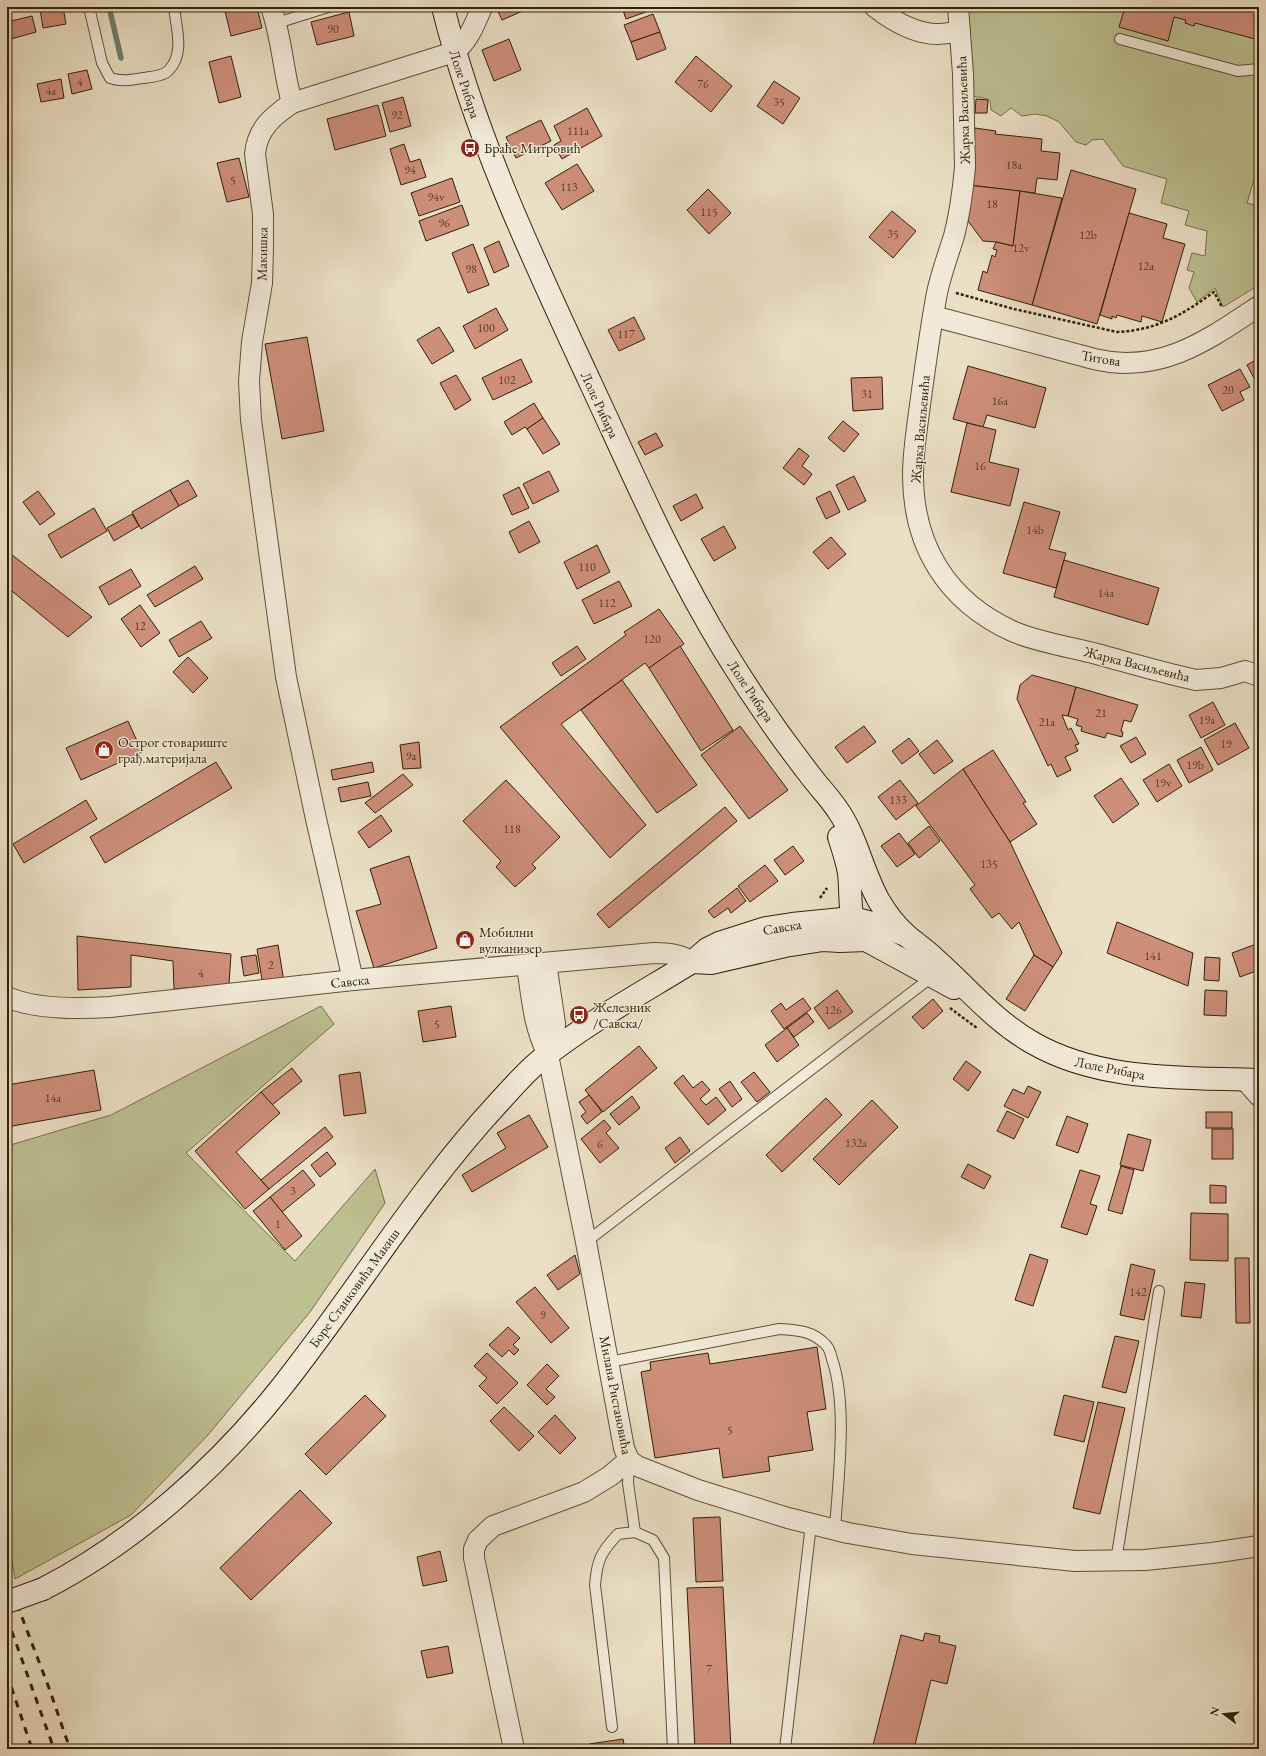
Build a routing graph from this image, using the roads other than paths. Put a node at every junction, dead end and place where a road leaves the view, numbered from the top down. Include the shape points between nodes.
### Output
1 (89, 7) edge
2 (174, 7) edge
3 (328, 7) edge
4 (443, 7) edge
5 (482, 7) edge
6 (875, 7) edge
7 (958, 7) edge
8 (274, 15) edge
9 (960, 32) junction
10 (1120, 39) dead end
11 (454, 52) junction
12 (1259, 69) edge
13 (292, 103) junction
14 (1259, 306) edge
15 (933, 316) junction
16 (1259, 676) edge
17 (811, 777) junction
18 (881, 903) junction
19 (852, 918) junction
20 (872, 933) junction
21 (906, 936) junction
22 (692, 962) junction
23 (536, 964) junction
24 (933, 976) junction
25 (353, 980) junction
26 (7, 997) edge
27 (978, 1001) junction
28 (548, 1055) junction
29 (1252, 1080) edge
30 (1259, 1096) edge
31 (586, 1242) junction
32 (1159, 1290) dead end
33 (609, 1362) junction
34 (629, 1460) junction
35 (811, 1524) junction
36 (835, 1530) junction
37 (635, 1532) junction
38 (1259, 1546) edge
39 (1116, 1561) junction
40 (7, 1602) edge
41 (612, 1727) dead end
42 (514, 1749) edge
43 (674, 1749) edge
44 (785, 1749) edge

1 - 2 lane via 102,63 110,78 120,81 157,76 169,70 177,58 179,47
3 - 8 lane
4 - 11 main road, Лоле Рибара
5 - 11 street via 469,33
6 - 9 street via 891,19 917,30 938,34
7 - 9 street, Жарка Васиљевића
8 - 13 street
9 - 15 street, Жарка Васиљевића via 964,174 959,214 938,288
10 - 12 lane via 1238,71
11 - 13 street, Макишка
11 - 17 main road, Лоле Рибара via 481,132 517,223 647,507 697,605 726,653
13 - 25 street, Макишка via 275,114 266,124 258,136 256,146 263,214 263,255 262,283 252,342 250,420 286,677
14 - 15 street, Титова via 1187,351 1150,360 1120,363 1094,359
15 - 16 street, Жарка Васиљевића via 916,435 914,497 929,553 952,588 982,613 1014,632 1026,636 1196,680 1221,678 1245,671
17 - 18 main road, Лоле Рибара via 838,810 851,832
17 - 19 main road, Лоле Рибара via 838,834 847,862
18 - 20 main road
18 - 21 main road, Лоле Рибара
19 - 20 main road, Лоле Рибара via 859,934
19 - 22 main road, Савска via 766,928 719,943
20 - 21 main road, Савска
20 - 22 main road, Савска via 763,950 711,963
20 - 24 main road, Лоле Рибара
21 - 27 main road, Лоле Рибара via 934,958
22 - 23 street, Савска via 676,954 654,953
22 - 28 main road, Боре Станковића Макиш via 592,1024
23 - 25 street, Савска
23 - 28 street, Милана Ристановића via 555,1023 554,1038
24 - 27 main road, Лоле Рибара
24 - 31 lane
25 - 26 street, Савска via 79,1009 53,1007
27 - 29 main road, Лоле Рибара via 1026,1039 1057,1056 1075,1062 1158,1076
28 - 31 street, Милана Ристановића
28 - 40 main road, Боре Станковића Макиш, bridge via 499,1102 440,1172 280,1389 225,1451 153,1518 85,1566 43,1589
29 - 30 street
31 - 33 street, Милана Ристановића
32 - 39 lane
33 - 34 street, Милана Ристановића via 624,1448
33 - 36 lane via 779,1329 814,1334 828,1346 838,1375 841,1428
34 - 35 street via 646,1470 698,1490
34 - 37 lane, Милана Ристановића via 628,1483
34 - 42 street via 610,1476 584,1492 493,1526 478,1540 474,1549
35 - 36 street
35 - 44 lane
36 - 39 street via 912,1544 1017,1556 1075,1561
37 - 41 lane via 618,1534 607,1546 597,1565 595,1585
37 - 43 lane via 653,1540 664,1558
38 - 39 street via 1212,1553

